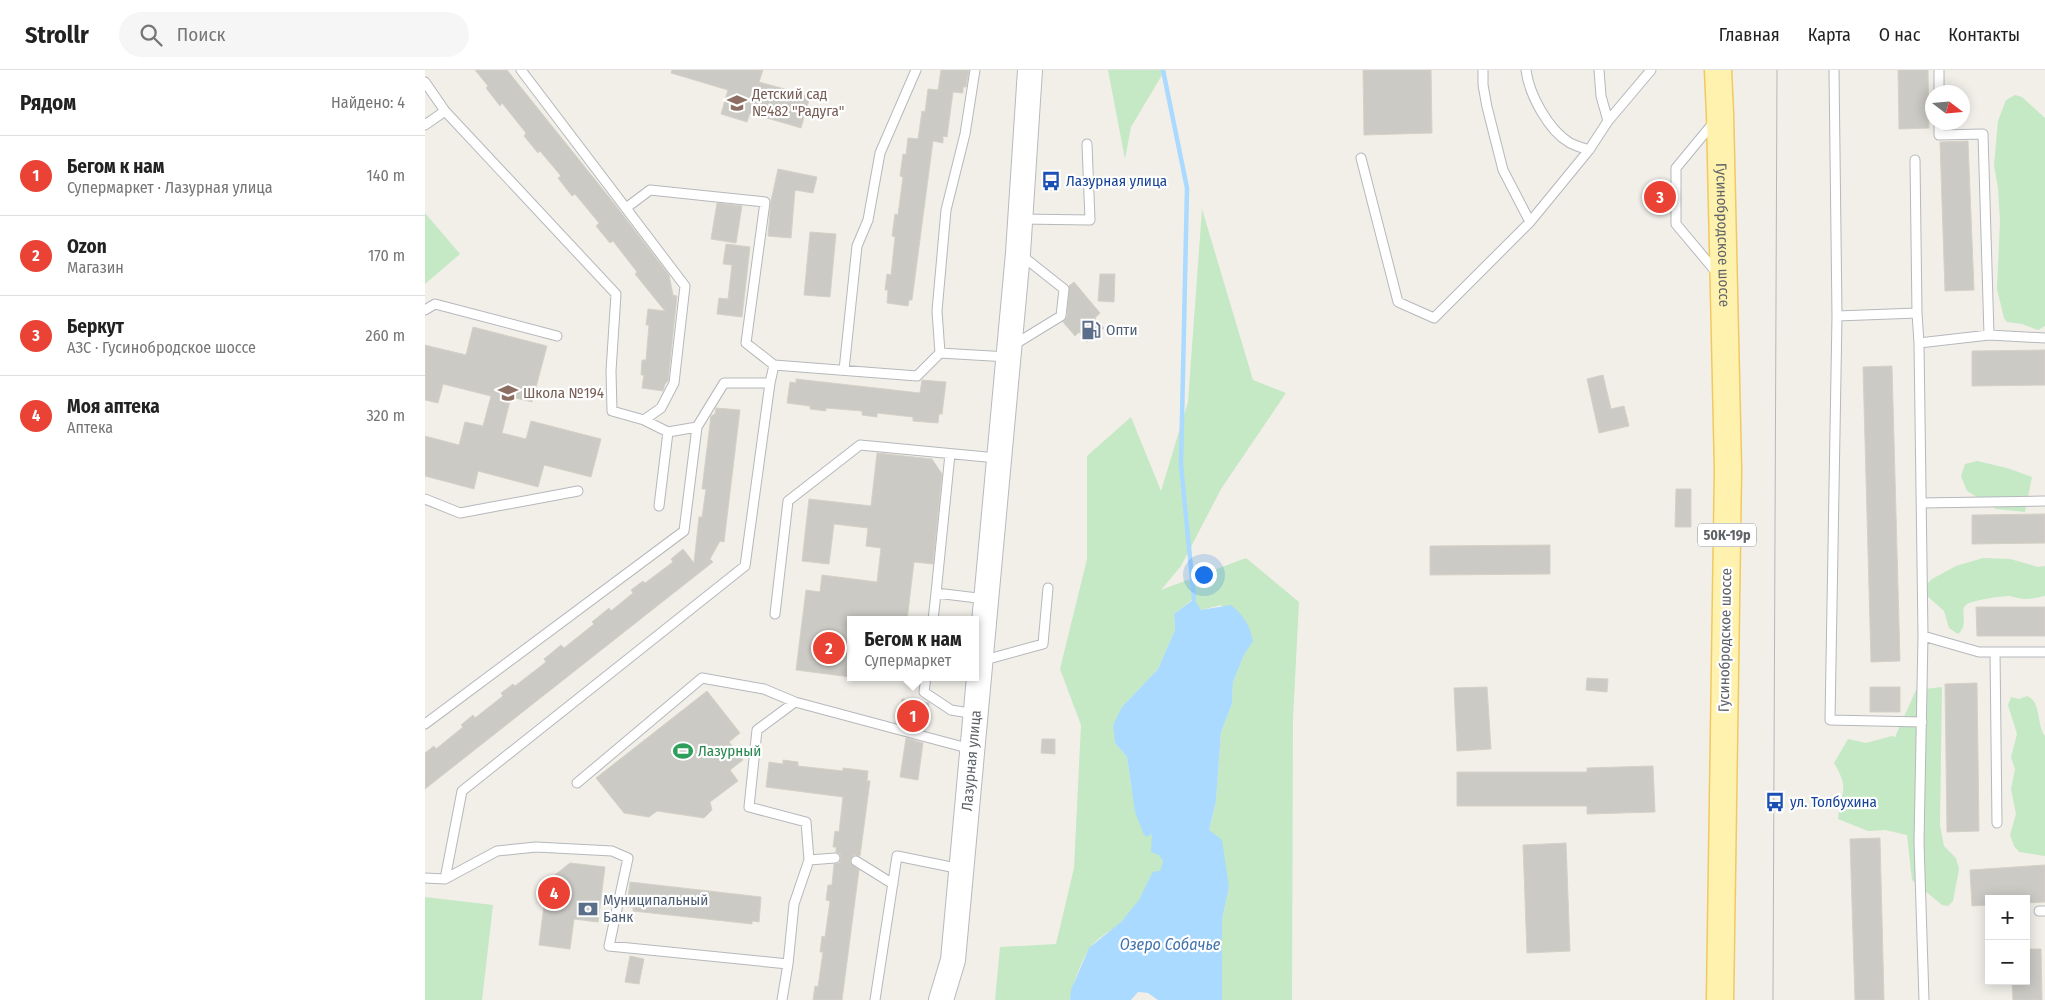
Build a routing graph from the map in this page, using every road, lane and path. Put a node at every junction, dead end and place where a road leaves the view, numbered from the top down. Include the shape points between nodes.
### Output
1 (521, 70) edge
2 (916, 70) edge
3 (975, 70) edge
4 (1030, 70) edge
5 (1483, 70) edge
6 (1527, 70) edge
7 (1599, 70) edge
8 (1651, 70) edge
9 (1718, 70) edge
10 (1834, 70) edge
11 (1939, 70) edge
12 (425, 82) edge
13 (1939, 85) edge
14 (445, 110) junction
15 (1720, 114) junction
16 (1608, 121) junction
17 (425, 125) edge
18 (1939, 130) edge
19 (1087, 144) dead end
20 (1589, 150) junction
21 (1361, 158) dead end
22 (1915, 160) dead end
23 (626, 208) junction
24 (1020, 219) junction
25 (1530, 222) junction
26 (1018, 253) junction
27 (1724, 282) junction
28 (425, 310) edge
29 (1917, 313) junction
30 (1837, 316) junction
31 (1989, 335) junction
32 (557, 336) dead end
33 (2045, 338) edge
34 (1919, 343) junction
35 (1009, 352) junction
36 (940, 353) junction
37 (774, 365) junction
38 (844, 370) junction
39 (770, 383) junction
40 (644, 420) junction
41 (697, 427) junction
42 (668, 432) junction
43 (950, 454) junction
44 (1000, 458) junction
45 (578, 491) dead end
46 (425, 499) edge
47 (2045, 501) edge
48 (1921, 503) junction
49 (659, 506) dead end
50 (1048, 588) dead end
51 (936, 593) junction
52 (987, 599) junction
53 (775, 614) dead end
54 (933, 616) edge
55 (1923, 636) junction
56 (1995, 652) junction
57 (2045, 652) edge
58 (981, 661) junction
59 (925, 681) edge
60 (795, 702) junction
61 (976, 714) junction
62 (1921, 722) junction
63 (425, 724) edge
64 (973, 749) junction
65 (577, 783) dead end
66 (1997, 823) dead end
67 (835, 858) dead end
68 (809, 860) junction
69 (856, 860) dead end
70 (961, 870) junction
71 (425, 878) edge
72 (445, 879) junction
73 (893, 884) junction
74 (788, 964) junction
75 (782, 1000) edge
76 (875, 1000) edge
77 (941, 1000) edge
78 (1720, 1000) edge
79 (1924, 1000) edge

1 - 23 lane
2 - 38 lane via 880,153 868,220 857,246
3 - 36 lane via 965,134 946,210 937,311
4 - 24 street, Лазурная улица
5 - 25 lane via 1487,107 1503,170
6 - 20 lane via 1527,81 1541,111 1557,132 1571,143
7 - 16 lane via 1601,96
8 - 16 lane
9 - 15 main road, Гусинобродское шоссе / 50К-19р
10 - 30 lane
11 - 13 lane
12 - 14 lane
14 - 17 lane
14 - 40 lane via 616,294 612,411
15 - 27 main road, Гусинобродское шоссе / 50К-19р
15 - 27 lane via 1676,168 1676,224
16 - 20 lane
18 - 31 lane via 1939,135 1983,134
19 - 24 lane via 1091,220
20 - 25 lane
21 - 25 lane via 1398,302 1434,318
22 - 29 lane
23 - 37 lane via 650,190 765,202 746,343
23 - 40 lane via 685,286 674,383 661,408
24 - 26 street, Лазурная улица
26 - 35 street, Лазурная улица
26 - 35 lane via 1064,289 1061,316
27 - 78 main road, Гусинобродское шоссе / 50К-19р via 1728,470
28 - 32 lane via 435,304
29 - 30 lane
29 - 34 lane
30 - 62 lane via 1830,720
31 - 33 lane
31 - 34 lane
34 - 48 lane
35 - 36 lane
35 - 44 street, Лазурная улица
36 - 38 lane via 917,376
37 - 38 lane
37 - 39 lane
39 - 41 lane via 724,383
39 - 72 lane via 745,566 462,791
40 - 42 lane
41 - 42 lane
41 - 63 lane via 684,531
42 - 49 lane
43 - 44 lane
43 - 51 lane
43 - 53 lane via 860,445 788,501
44 - 52 street, Лазурная улица
45 - 46 lane via 459,513
47 - 48 lane
48 - 55 lane
50 - 58 lane via 1043,644
51 - 52 lane
51 - 54 lane
52 - 58 street, Лазурная улица
55 - 56 lane via 1979,652
55 - 62 lane
56 - 57 lane
56 - 66 lane
58 - 61 street, Лазурная улица
59 - 61 lane via 924,692 951,710
60 - 64 lane
60 - 65 lane via 764,689 702,678
60 - 68 lane via 757,730 749,807 806,822
61 - 64 street, Лазурная улица
62 - 79 lane via 1919,842
64 - 70 street, Лазурная улица
67 - 68 lane
68 - 74 lane via 794,904
69 - 73 lane
70 - 73 lane via 897,856
70 - 77 street, Лазурная улица via 953,960
71 - 72 lane
72 - 74 lane via 497,851 536,847 612,851 628,858 609,946
73 - 76 lane
74 - 75 lane

